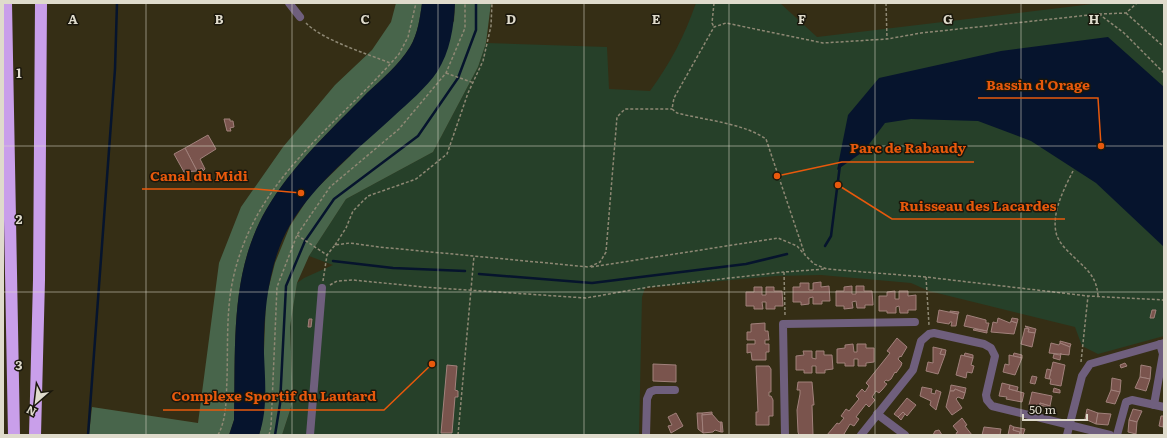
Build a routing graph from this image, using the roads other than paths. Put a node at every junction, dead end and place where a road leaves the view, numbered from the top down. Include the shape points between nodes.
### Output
1 (6, 3) edge
2 (41, 3) edge
3 (289, 3) edge
4 (300, 17) road end
5 (322, 288) road end
6 (915, 322) dead end
7 (1162, 344) edge
8 (675, 390) dead end
9 (1154, 405) junction
10 (1164, 407) edge
11 (877, 414) junction
12 (1070, 425) junction
13 (14, 435) edge
14 (35, 435) edge
15 (310, 435) edge
16 (646, 435) edge
17 (785, 435) edge
18 (861, 435) edge
19 (905, 435) edge
20 (1067, 435) edge
21 (1110, 435) edge
22 (1118, 435) edge

1 - 13 highway
2 - 14 highway
3 - 4 street
5 - 15 street
6 - 17 street via 783,324
7 - 9 street via 1163,354
7 - 12 street via 1090,364 1082,376
8 - 16 street via 650,392 647,399
9 - 10 street
9 - 22 street via 1132,400 1126,402
11 - 12 street via 913,370 922,341 929,334 941,333 984,344 990,348 995,356 986,395 992,406
11 - 18 street
11 - 19 street
12 - 20 street
12 - 21 street

